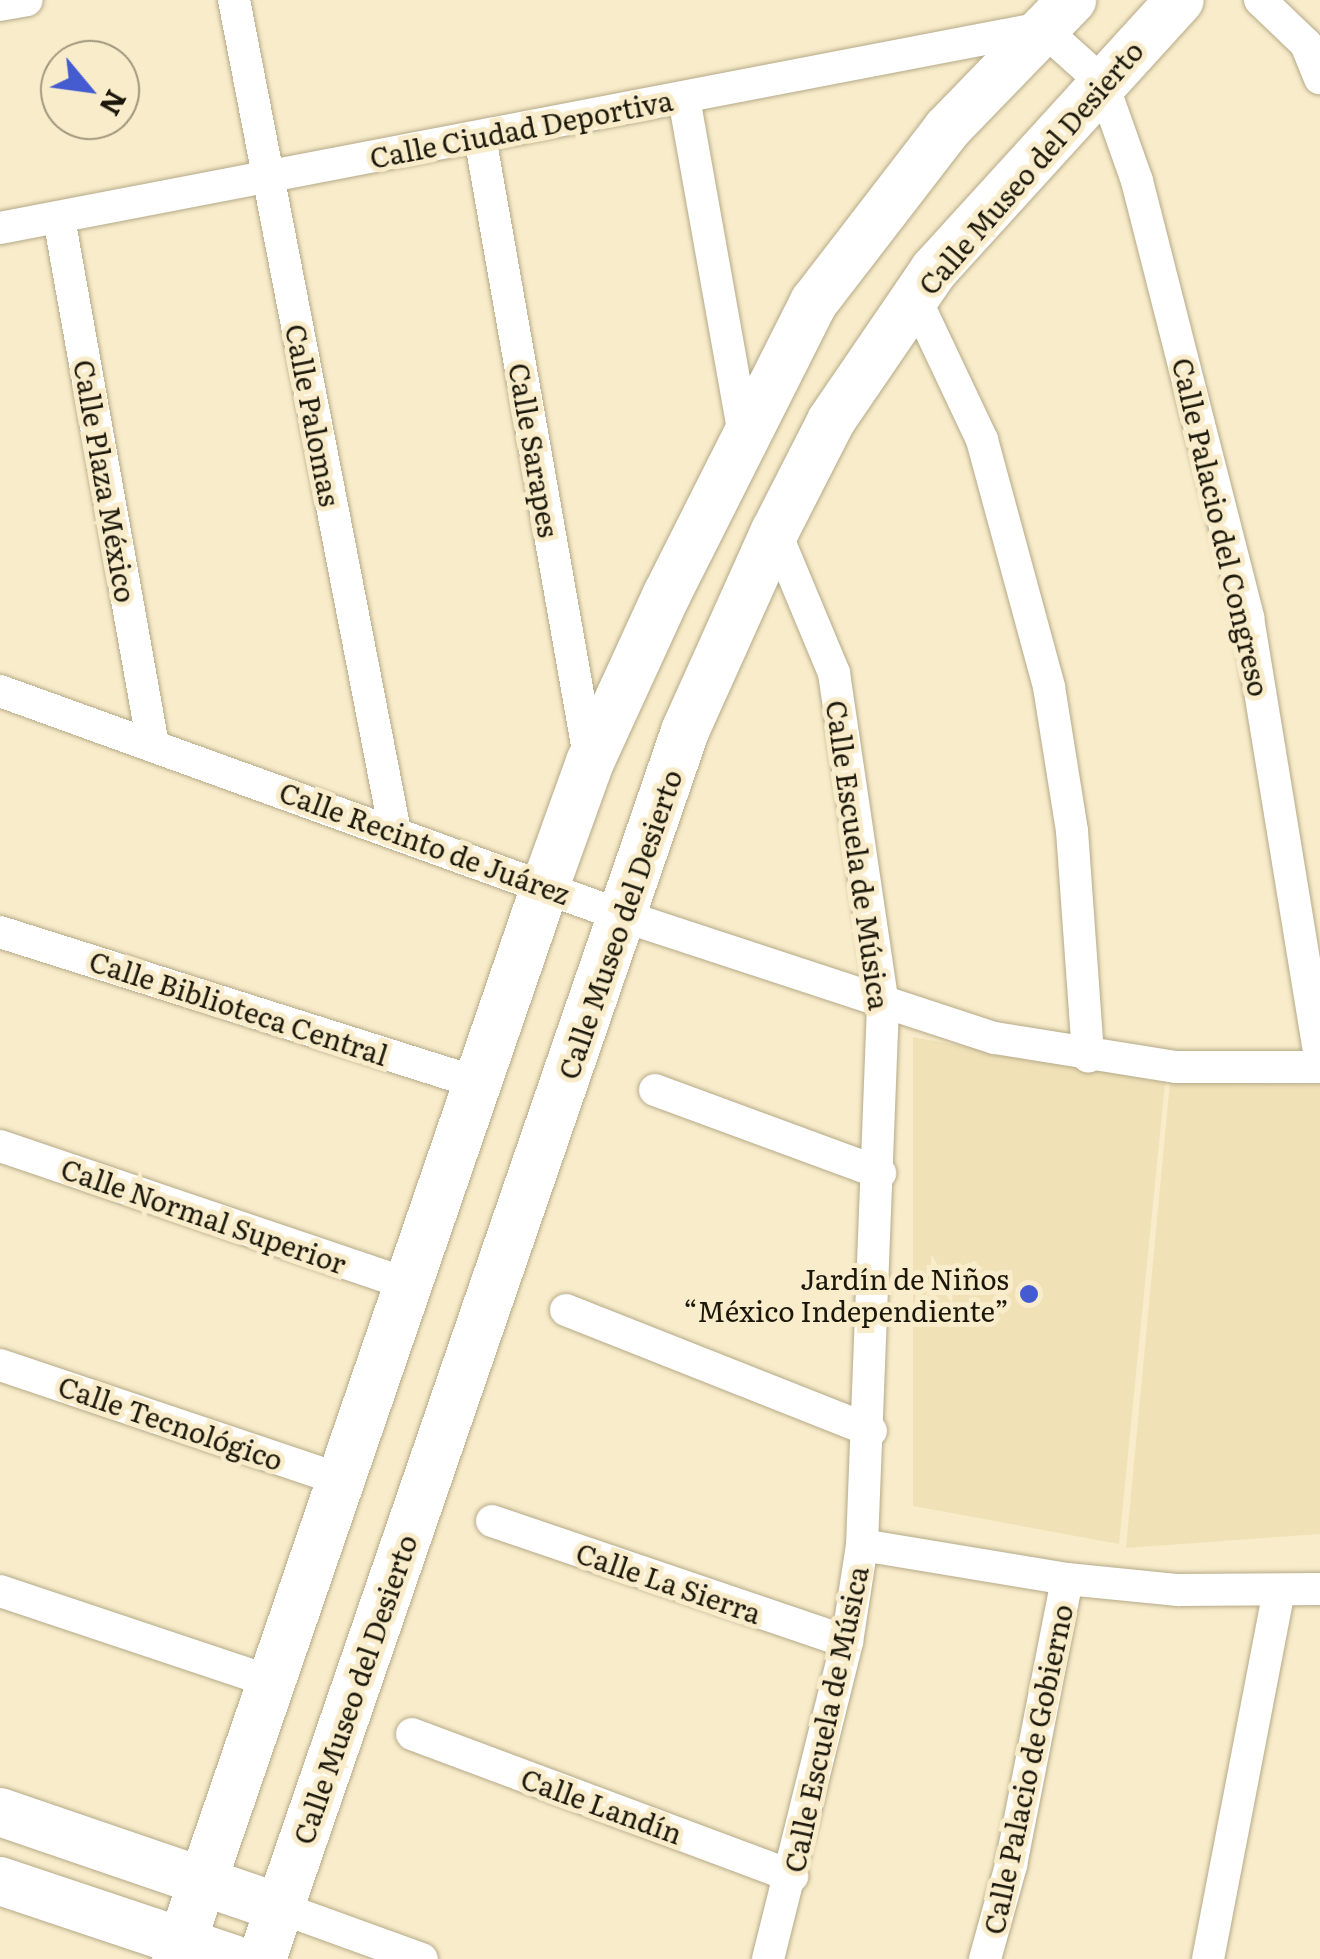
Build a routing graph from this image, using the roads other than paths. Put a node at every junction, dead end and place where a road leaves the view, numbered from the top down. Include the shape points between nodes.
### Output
1 (28, 0) edge
2 (234, 0) edge
3 (1180, 0) edge
4 (1260, 0) edge
5 (0, 5) edge
6 (1057, 14) edge
7 (1320, 78) edge
8 (1102, 82) junction
9 (684, 98) junction
10 (480, 137) junction
11 (266, 175) junction
12 (58, 218) junction
13 (0, 228) edge
14 (915, 298) junction
15 (745, 442) junction
16 (775, 531) junction
17 (0, 691) edge
18 (154, 745) junction
19 (590, 762) junction
20 (395, 831) junction
21 (546, 884) junction
22 (623, 916) junction
23 (0, 932) edge
24 (883, 1004) junction
25 (1088, 1056) junction
26 (1320, 1058) edge
27 (1320, 1067) edge
28 (478, 1082) junction
29 (655, 1090) dead end
30 (0, 1146) edge
31 (880, 1172) junction
32 (408, 1284) junction
33 (566, 1310) dead end
34 (0, 1365) edge
35 (872, 1431) junction
36 (342, 1480) junction
37 (492, 1521) dead end
38 (862, 1544) junction
39 (1067, 1579) junction
40 (1320, 1589) edge
41 (0, 1591) edge
42 (1280, 1591) junction
43 (847, 1642) junction
44 (272, 1682) junction
45 (412, 1734) dead end
46 (0, 1812) edge
47 (792, 1876) junction
48 (0, 1880) edge
49 (202, 1882) junction
50 (278, 1907) junction
51 (178, 1951) edge
52 (233, 1959) edge
53 (262, 1959) edge
54 (422, 1959) edge
55 (768, 1959) edge
56 (986, 1959) edge
57 (1208, 1959) edge

1 - 5 street
2 - 11 street, Calle Palomas
3 - 8 street, Calle Museo del Desierto
4 - 7 street via 1306,44
6 - 8 street, Calle Palacio del Congreso
6 - 9 street, Calle Ciudad Deportiva
6 - 15 street via 947,129 814,302
8 - 14 street, Calle Museo del Desierto
8 - 26 street, Calle Palacio del Congreso via 1137,181 1248,618
9 - 10 street, Calle Ciudad Deportiva
9 - 15 street
10 - 11 street, Calle Ciudad Deportiva
10 - 19 street, Calle Sarapes
11 - 12 street, Calle Ciudad Deportiva
11 - 20 street, Calle Palomas
12 - 13 street, Calle Ciudad Deportiva
12 - 18 street, Calle Plaza México
14 - 16 street, Calle Museo del Desierto via 831,420
14 - 25 street via 982,440 1049,688 1072,831
15 - 19 street
16 - 22 street, Calle Museo del Desierto via 685,731
16 - 24 street, Calle Escuela de Música via 834,673
17 - 18 street, Calle Recinto de Juárez
18 - 20 street, Calle Recinto de Juárez
19 - 21 street
20 - 21 street, Calle Recinto de Juárez
21 - 22 street, Calle Recinto de Juárez
21 - 28 street
22 - 24 street, Calle Recinto de Juárez
22 - 50 street, Calle Museo del Desierto
23 - 28 street, Calle Biblioteca Central
24 - 25 street, Calle Recinto de Juárez
24 - 31 street, Calle Escuela de Música
25 - 27 street, Calle Recinto de Juárez via 1176,1067
28 - 32 street
29 - 31 street
30 - 32 street, Calle Normal Superior
31 - 35 street, Calle Escuela de Música
32 - 36 street
33 - 35 street
34 - 36 street, Calle Tecnológico
35 - 38 street, Calle Escuela de Música
36 - 44 street
37 - 43 street, Calle La Sierra
38 - 39 street
38 - 43 street, Calle Escuela de Música
39 - 42 street
39 - 56 street, Calle Palacio de Gobierno via 1012,1865
40 - 42 street
41 - 44 street
42 - 57 street
43 - 47 street, Calle Escuela de Música
44 - 49 street
45 - 47 street, Calle Landín
46 - 49 street
47 - 55 street, Calle Escuela de Música
48 - 51 street
49 - 50 street
49 - 51 street
50 - 53 street, Calle Museo del Desierto
50 - 54 street
51 - 52 street

